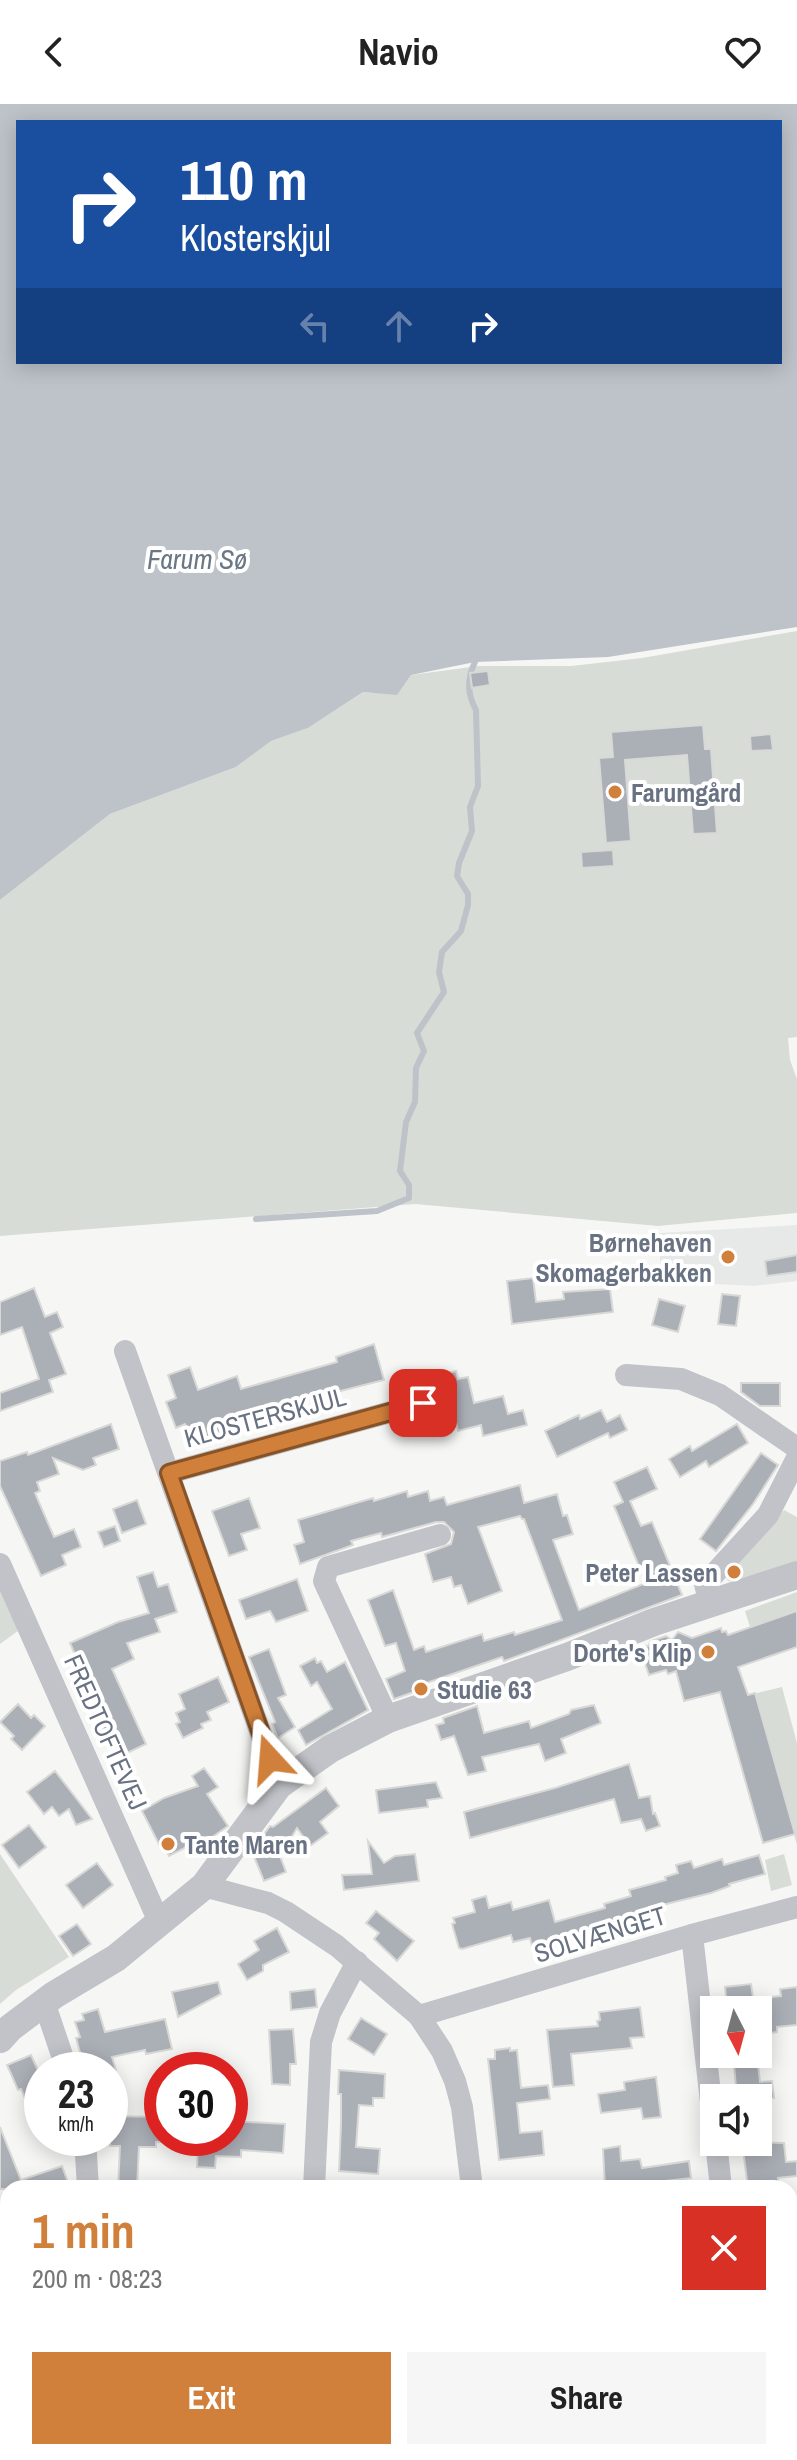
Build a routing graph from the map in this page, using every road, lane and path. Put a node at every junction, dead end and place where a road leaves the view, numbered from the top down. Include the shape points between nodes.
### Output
1 (125, 1351) dead end
2 (626, 1375) dead end
3 (423, 1403) dead end
4 (797, 1448) edge
5 (797, 1458) edge
6 (169, 1473) junction
7 (440, 1535) dead end
8 (0, 1564) edge
9 (797, 1575) edge
10 (710, 1604) junction
11 (388, 1719) junction
12 (279, 1785) junction
13 (204, 1886) junction
14 (797, 1907) edge
15 (160, 1924) junction
16 (692, 1935) junction
17 (357, 1962) junction
18 (44, 2002) junction
19 (419, 2016) junction
20 (0, 2039) edge
21 (61, 2052) edge
22 (709, 2084) edge
23 (86, 2156) edge
24 (718, 2156) edge
25 (88, 2180) edge
26 (314, 2180) edge
27 (471, 2180) edge
28 (720, 2180) edge

1 - 6 street
2 - 4 street via 681,1379 720,1395
3 - 6 street, KLOSTERSKJUL
5 - 10 street via 768,1515 705,1584
6 - 12 street
7 - 11 street via 328,1567 324,1581
8 - 15 street, FREDTOFTEVEJ
9 - 10 street
10 - 11 street
11 - 12 street via 330,1749
12 - 13 street
13 - 15 street
13 - 17 street via 268,1903
14 - 16 street, SOLVÆNGET
15 - 18 street
16 - 19 street, SOLVÆNGET
16 - 22 street
17 - 19 street
17 - 26 street via 321,2042
18 - 20 street
18 - 21 street
19 - 27 street via 455,2081
23 - 25 street
24 - 28 street

